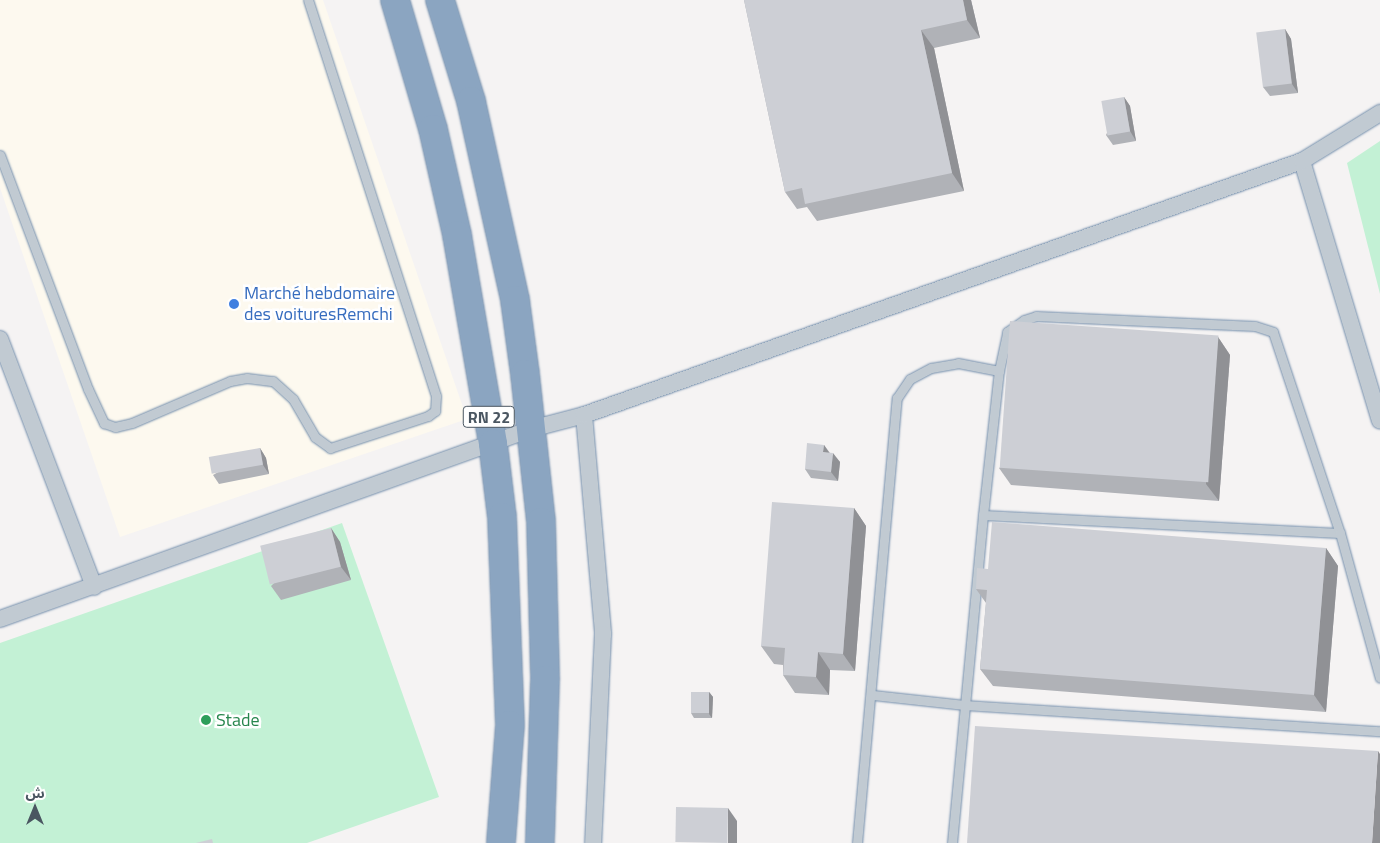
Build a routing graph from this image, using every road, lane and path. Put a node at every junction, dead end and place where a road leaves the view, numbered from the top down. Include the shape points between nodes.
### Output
1 (308, 0) edge
2 (395, 0) edge
3 (440, 0) edge
4 (1380, 113) edge
5 (0, 155) edge
6 (1302, 161) junction
7 (0, 339) edge
8 (1000, 371) junction
9 (584, 415) junction
10 (1380, 421) edge
11 (531, 429) junction
12 (493, 444) junction
13 (982, 515) junction
14 (1340, 533) junction
15 (94, 587) junction
16 (0, 619) edge
17 (1380, 678) edge
18 (873, 695) junction
19 (964, 705) junction
20 (1380, 731) edge
21 (501, 843) edge
22 (540, 843) edge
23 (593, 843) edge
24 (857, 843) edge
25 (952, 843) edge

1 - 5 lane via 436,396 435,411 428,416 330,448 316,437 293,399 273,381 247,378 230,381 132,423 115,427 104,423 88,389
2 - 12 highway, RN 22 via 433,129 457,235
3 - 11 highway, RN 22 via 471,101 515,300
4 - 6 street
6 - 9 street
6 - 10 street
7 - 15 street
8 - 13 lane
8 - 14 lane via 1007,332 1036,316 1266,327 1277,338
8 - 18 lane via 958,363 931,368 910,379 898,398
9 - 11 street
9 - 23 street via 603,634
11 - 12 street
11 - 22 highway, RN 22 via 541,522 545,680
12 - 15 street
12 - 21 highway, RN 22 via 502,517 510,725
13 - 14 lane
13 - 19 lane
14 - 17 lane
15 - 16 street
18 - 19 lane
18 - 24 lane
19 - 20 lane
19 - 25 lane

